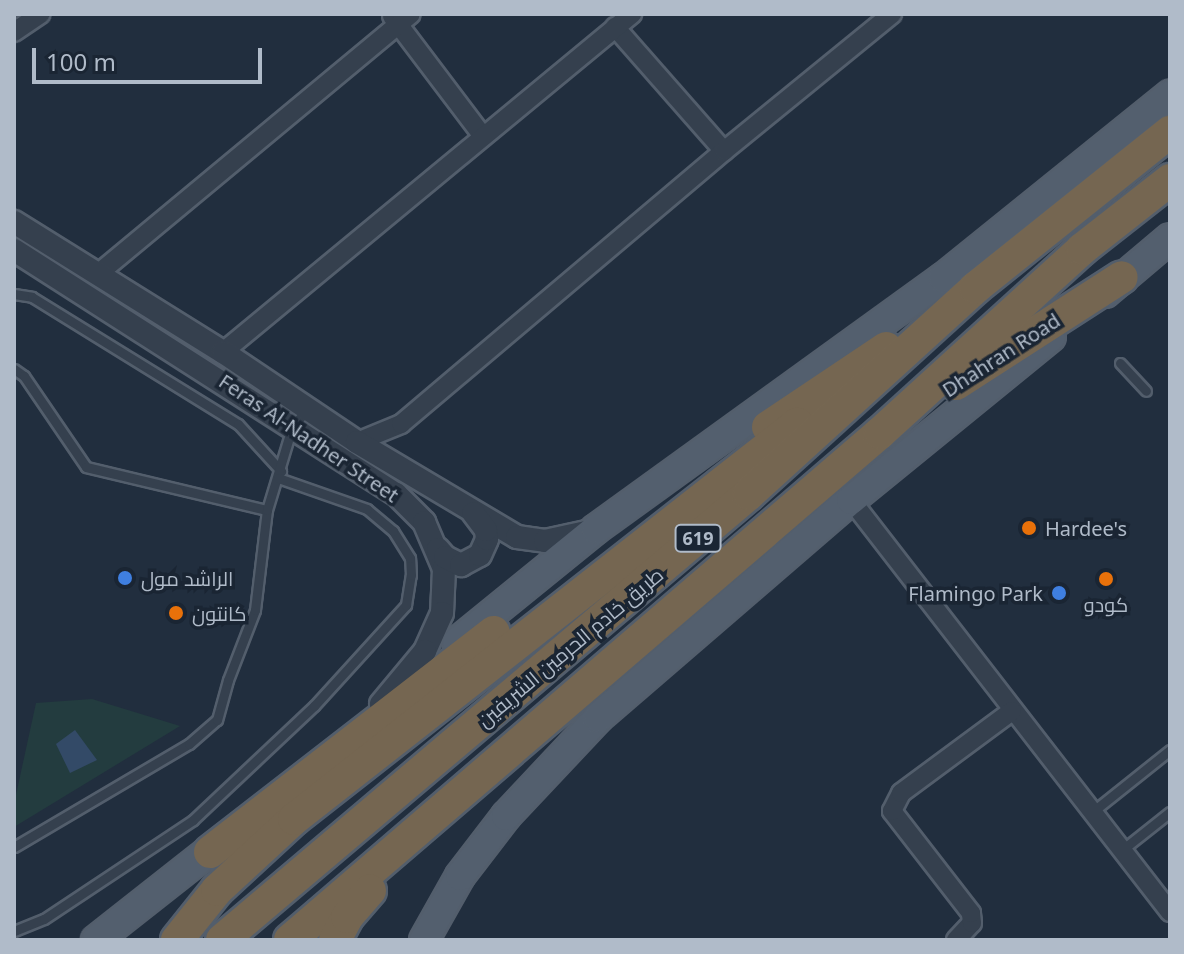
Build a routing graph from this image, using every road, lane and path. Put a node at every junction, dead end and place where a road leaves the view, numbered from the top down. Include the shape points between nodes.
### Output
1 (41, 14) edge
2 (632, 14) edge
3 (892, 14) edge
4 (400, 17) edge
5 (615, 27) junction
6 (14, 32) edge
7 (1170, 95) edge
8 (1170, 132) edge
9 (482, 135) junction
10 (724, 151) junction
11 (1170, 180) edge
12 (14, 222) edge
13 (1170, 238) edge
14 (14, 250) edge
15 (99, 273) junction
16 (1122, 277) junction
17 (975, 288) junction
18 (14, 294) edge
19 (223, 352) junction
20 (1120, 363) dead end
21 (14, 369) edge
22 (1146, 391) dead end
23 (307, 410) junction
24 (292, 427) junction
25 (880, 433) junction
26 (357, 442) junction
27 (280, 475) junction
28 (851, 500) junction
29 (267, 510) junction
30 (472, 512) junction
31 (596, 529) junction
32 (438, 549) junction
33 (381, 704) junction
34 (1012, 711) junction
35 (1170, 750) edge
36 (487, 770) junction
37 (1170, 812) edge
38 (1091, 813) junction
39 (14, 847) edge
40 (1122, 850) junction
41 (210, 852) junction
42 (1170, 912) edge
43 (14, 931) edge
44 (96, 940) edge
45 (177, 940) edge
46 (222, 940) edge
47 (290, 940) edge
48 (335, 940) edge
49 (424, 940) edge
50 (956, 940) edge

1 - 6 street
2 - 5 street
3 - 10 street
4 - 9 street
4 - 15 street
5 - 9 street
5 - 10 street
7 - 31 main road via 943,278
8 - 17 highway, طريق خادم الحرمين الشريفين / 619
9 - 19 street
10 - 26 street via 401,424
11 - 25 highway, طريق خادم الحرمين الشريفين / 619 via 1082,249
12 - 15 street, Feras Al-Nadher Street
13 - 16 main road
14 - 24 street, Feras Al-Nadher Street
15 - 19 street, Feras Al-Nadher Street
16 - 25 highway, Dhahran Road
16 - 28 main road
17 - 41 highway via 708,468
17 - 45 highway via 294,819 217,890
17 - 46 highway, طريق خادم الحرمين الشريفين / 619 via 749,494
18 - 27 lane via 32,297 238,424
19 - 23 street, Feras Al-Nadher Street
20 - 22 lane
21 - 29 lane via 86,467
23 - 24 lane
23 - 26 street, Feras Al-Nadher Street
24 - 27 lane
24 - 32 street, Feras Al-Nadher Street via 396,494 424,522
25 - 36 highway, طريق خادم الحرمين الشريفين / 619
26 - 30 street, Feras Al-Nadher Street
27 - 29 lane
27 - 43 lane via 367,509 393,531 410,558 406,605 314,706 193,820 44,919
28 - 34 street
28 - 49 main road via 598,718 506,816 460,876
29 - 39 lane via 255,610 217,720 189,744
30 - 31 street, Feras Al-Nadher Street via 517,537 545,541
30 - 32 street via 486,530 480,555 461,565
31 - 33 main road
32 - 33 street, Feras Al-Nadher Street via 444,569 442,613 425,651
33 - 41 main road
34 - 38 street
34 - 50 street via 901,793 892,811 971,913 972,923
35 - 38 lane
36 - 47 highway, طريق خادم الحرمين الشريفين / 619
36 - 48 highway via 398,859 347,917
37 - 40 lane
38 - 40 street
40 - 42 street
41 - 44 main road

